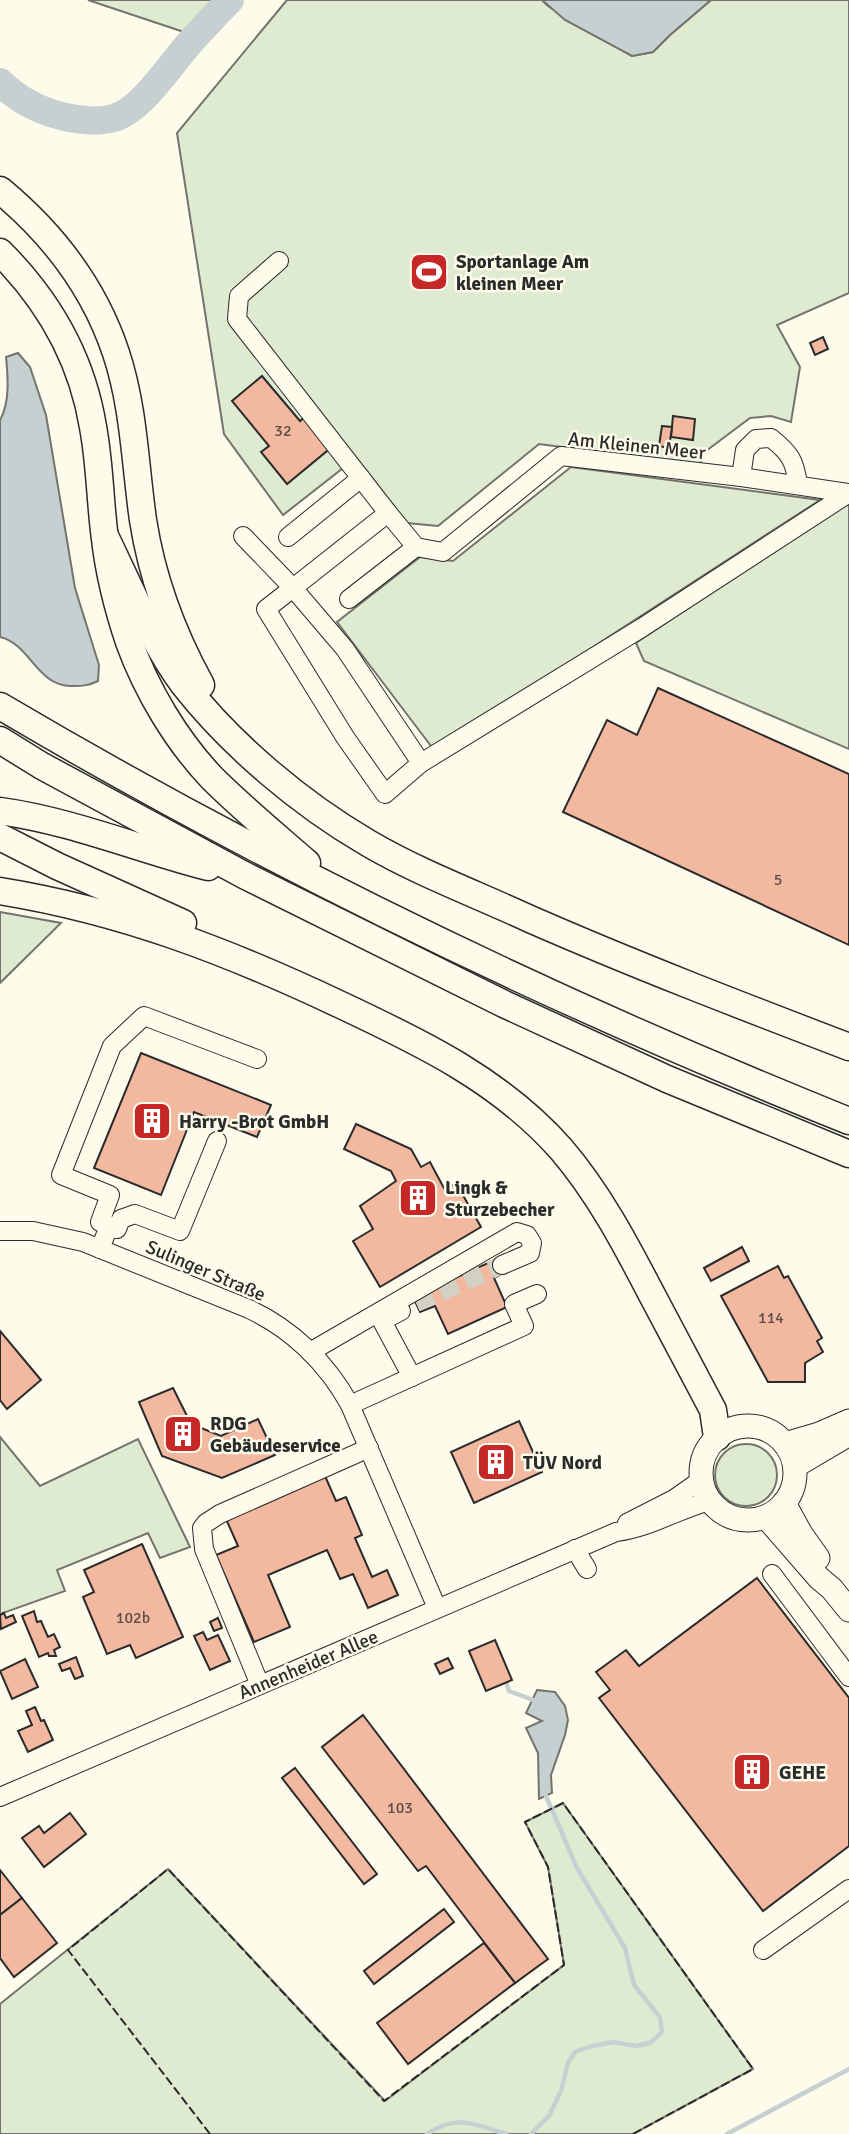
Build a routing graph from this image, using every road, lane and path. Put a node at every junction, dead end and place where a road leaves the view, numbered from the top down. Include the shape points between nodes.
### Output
1 (0, 190) edge
2 (0, 252) edge
3 (279, 261) dead end
4 (741, 477) junction
5 (361, 478) junction
6 (798, 485) junction
7 (849, 493) edge
8 (388, 513) junction
9 (105, 536) junction
10 (243, 536) dead end
11 (288, 537) dead end
12 (416, 547) junction
13 (293, 588) junction
14 (349, 598) dead end
15 (0, 706) edge
16 (0, 740) edge
17 (251, 755) junction
18 (421, 763) junction
19 (0, 811) edge
20 (0, 837) edge
21 (244, 876) junction
22 (337, 890) junction
23 (0, 891) edge
24 (286, 979) junction
25 (849, 1047) edge
26 (257, 1059) dead end
27 (849, 1121) edge
28 (217, 1141) dead end
29 (849, 1154) edge
30 (109, 1226) junction
31 (0, 1231) edge
32 (100, 1249) junction
33 (502, 1265) tunnel mouth
34 (537, 1294) dead end
35 (416, 1303) tunnel mouth
36 (310, 1352) junction
37 (412, 1377) junction
38 (350, 1405) junction
39 (849, 1421) edge
40 (849, 1435) edge
41 (717, 1437) junction
42 (785, 1444) junction
43 (369, 1448) junction
44 (794, 1466) junction
45 (705, 1490) junction
46 (775, 1510) junction
47 (575, 1549) junction
48 (587, 1569) dead end
49 (772, 1574) dead end
50 (437, 1608) junction
51 (849, 1611) edge
52 (849, 1676) edge
53 (260, 1685) junction
54 (0, 1797) edge
55 (849, 1889) edge
56 (763, 1950) dead end

1 - 17 highway via 53,240 104,323 130,408 144,521 158,586 196,676
2 - 9 highway via 38,295 66,341 79,374 93,426
3 - 5 street via 239,296 237,319
4 - 6 street, Am Kleinen Meer
4 - 6 street via 746,450 756,439 771,438 796,466
4 - 12 street, Am Kleinen Meer via 561,456 443,552
5 - 8 street
5 - 11 street
6 - 7 street, Am Kleinen Meer
7 - 18 street
8 - 12 street
8 - 13 street
9 - 17 highway via 182,683
9 - 22 highway via 129,642 144,679 181,740 212,778
10 - 13 street
12 - 14 street
13 - 18 street via 345,649
13 - 18 street via 266,609 385,794
15 - 22 highway
16 - 21 highway
17 - 25 highway via 331,821 440,879 621,958
19 - 21 highway via 84,828 159,855
20 - 24 highway via 175,919
21 - 29 highway via 642,1068
22 - 27 highway via 661,1043
23 - 24 highway via 127,919
24 - 41 highway via 444,1055 540,1127 581,1175 624,1241 713,1410
26 - 30 street via 144,1016 112,1045 61,1175 110,1195 100,1222
28 - 30 street via 180,1231 135,1214 121,1219 117,1228
30 - 32 street
31 - 32 street, Sulinger Straße via 33,1231
32 - 36 street, Sulinger Straße via 254,1312
33 - 36 street via 530,1252 532,1243 527,1235 517,1232
34 - 37 street via 514,1304 524,1326
35 - 37 street via 382,1321
36 - 38 street, Sulinger Straße
37 - 38 street
38 - 43 street, Sulinger Straße
39 - 42 main road
40 - 44 main road
41 - 42 main road via 739,1426 751,1426 775,1434
41 - 45 main road via 701,1464
42 - 44 main road
43 - 50 street, Sulinger Straße
43 - 53 street via 220,1514 202,1528 204,1549
44 - 46 main road via 793,1485
45 - 46 main road via 724,1514 744,1521
45 - 47 street, Annenheider Allee via 692,1506
46 - 51 main road via 819,1578
47 - 48 street
47 - 50 street, Annenheider Allee
49 - 52 street
50 - 53 street, Annenheider Allee
53 - 54 street, Annenheider Allee
55 - 56 street

